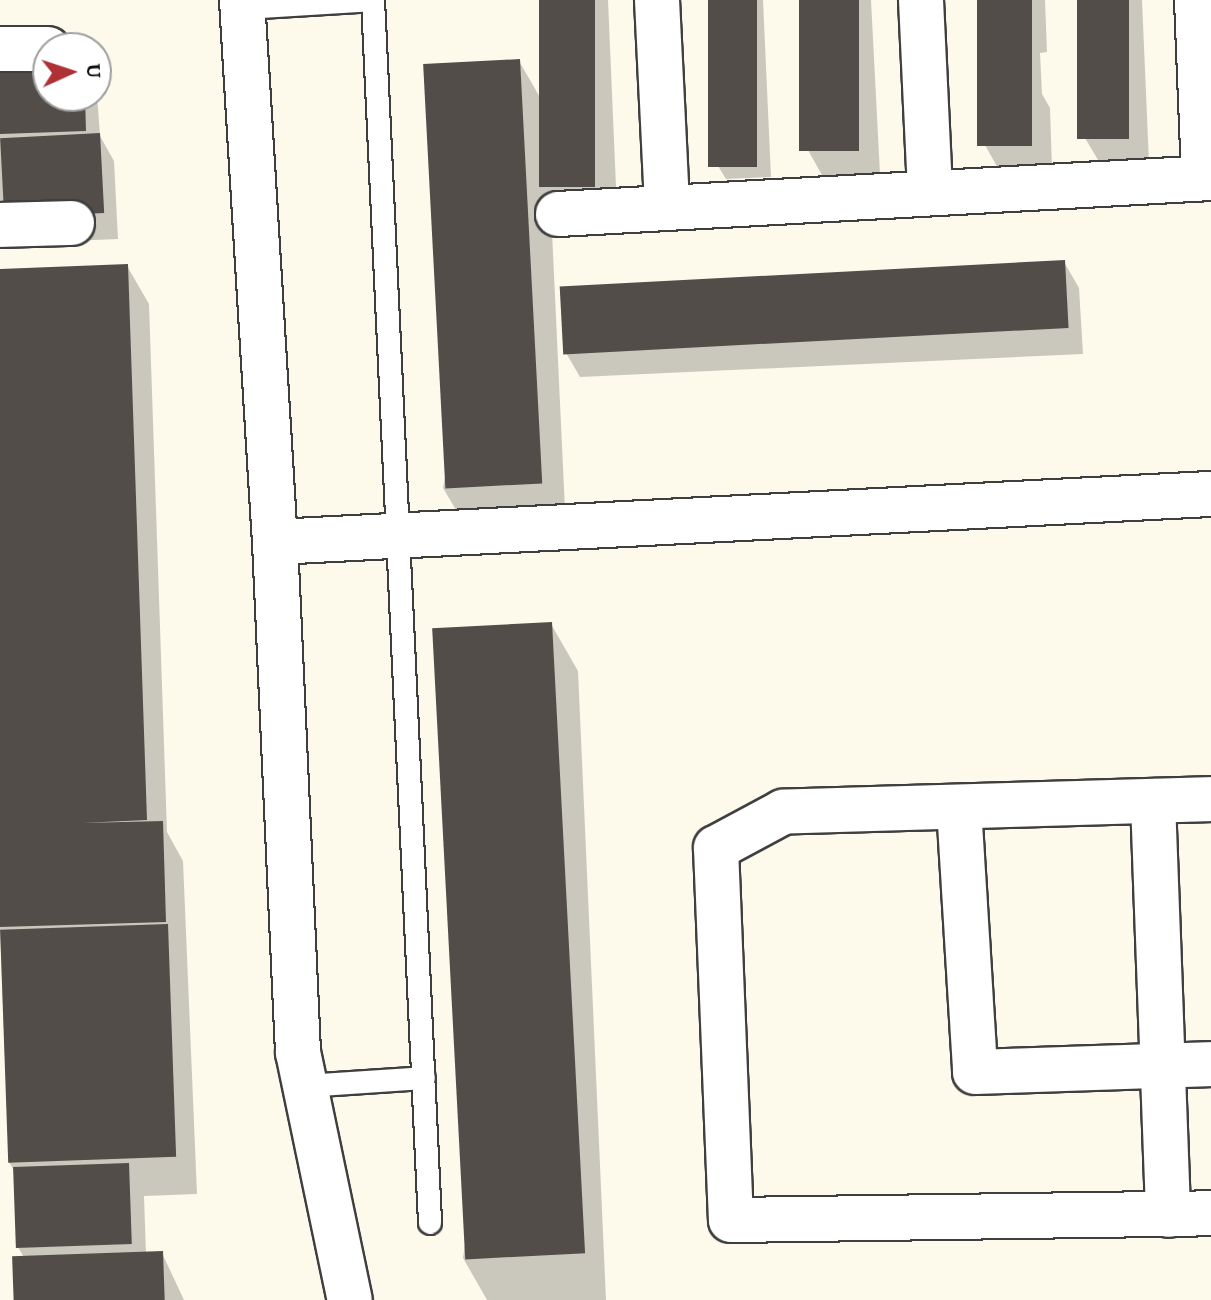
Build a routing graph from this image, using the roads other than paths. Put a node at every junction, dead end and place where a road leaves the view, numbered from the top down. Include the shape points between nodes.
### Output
1 (372, 0) edge
2 (657, 0) edge
3 (921, 0) edge
4 (1197, 0) edge
5 (243, 4) edge
6 (0, 49) edge
7 (32, 49) edge
8 (1208, 178) edge
9 (930, 193) junction
10 (667, 208) junction
11 (558, 214) dead end
12 (72, 223) dead end
13 (0, 225) edge
14 (1211, 494) edge
15 (400, 535) junction
16 (275, 542) junction
17 (1211, 799) edge
18 (1153, 801) junction
19 (959, 807) junction
20 (1211, 1064) edge
21 (1163, 1066) junction
22 (424, 1078) junction
23 (305, 1086) junction
24 (1211, 1213) edge
25 (1168, 1215) junction
26 (430, 1223) dead end
27 (350, 1300) edge

1 - 5 lane
1 - 15 lane
2 - 10 street
3 - 9 street
4 - 8 street
5 - 16 street
6 - 7 street
8 - 9 street
9 - 10 street
10 - 11 street
12 - 13 street
14 - 15 street
15 - 16 street
15 - 22 lane
16 - 23 street via 298,1052
17 - 18 street
18 - 19 street
18 - 21 street
19 - 21 street via 975,1072
19 - 25 street via 783,812 716,848 731,1220
20 - 21 street
21 - 25 street
22 - 23 lane
22 - 26 lane
23 - 27 street
24 - 25 street

